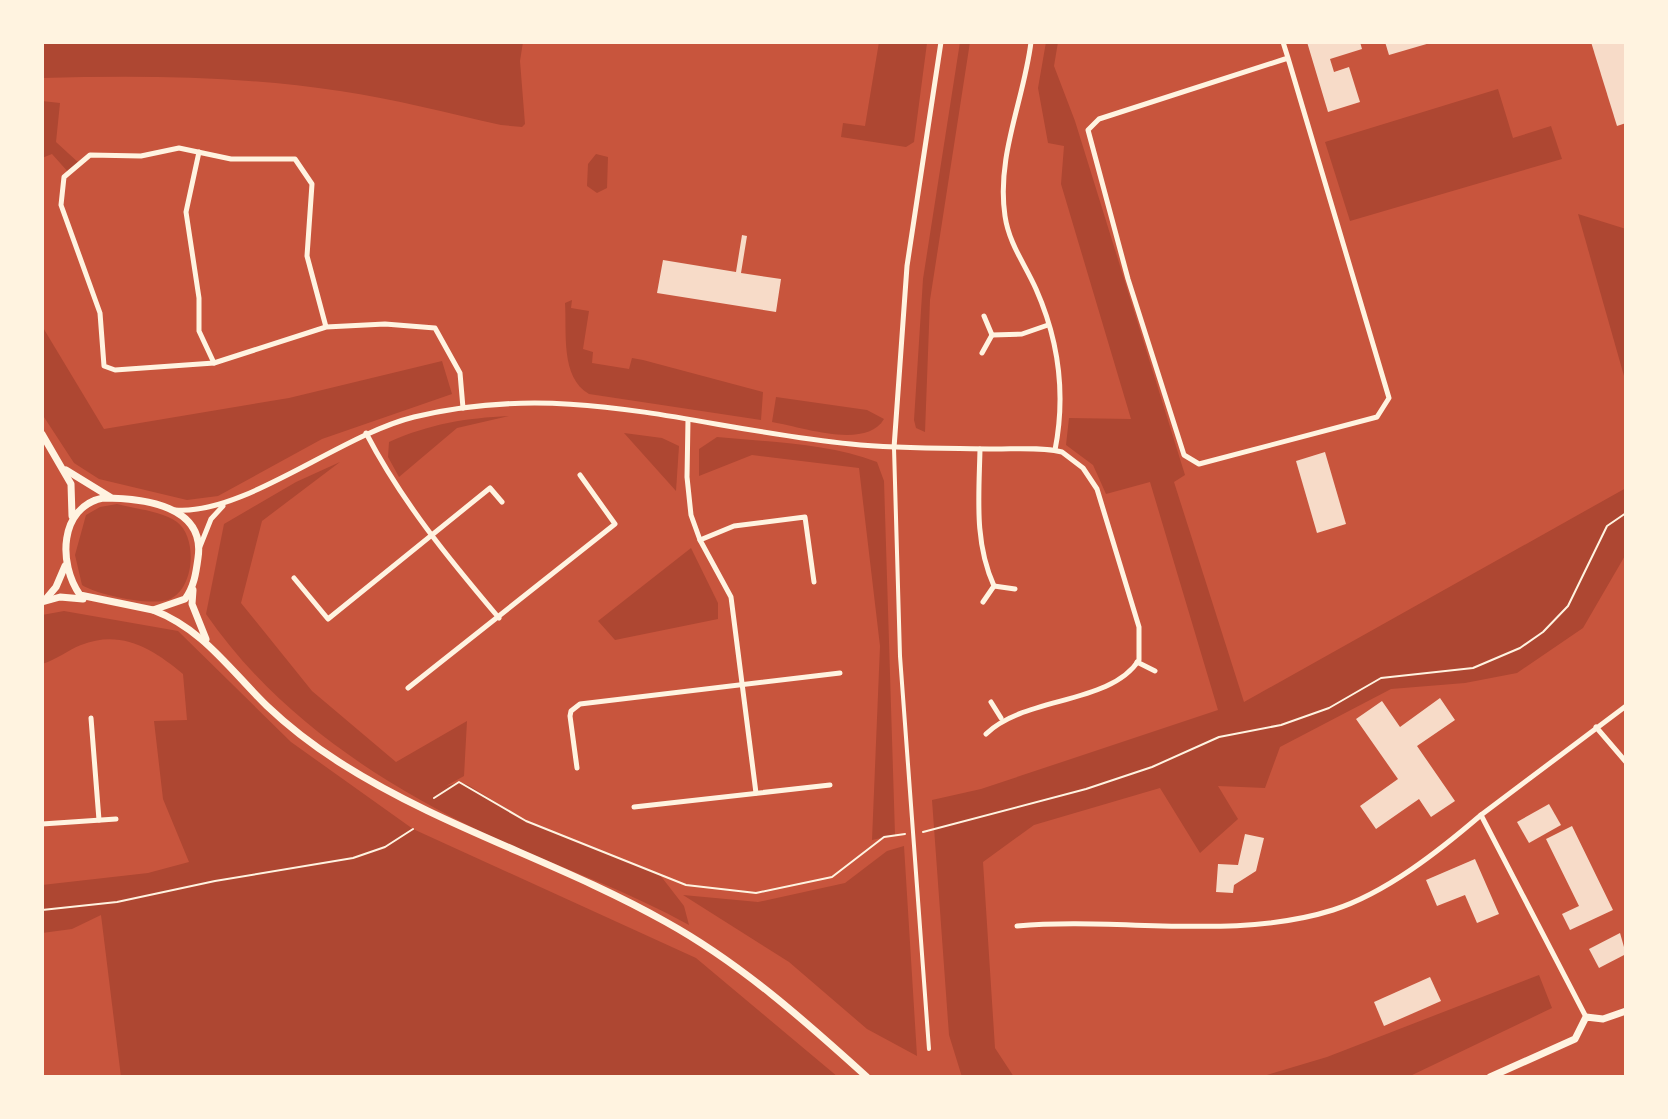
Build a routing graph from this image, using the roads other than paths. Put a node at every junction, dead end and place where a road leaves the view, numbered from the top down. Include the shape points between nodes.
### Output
1 (941, 42) edge
2 (1031, 42) edge
3 (1283, 42) edge
4 (1288, 58) junction
5 (199, 152) junction
6 (984, 316) dead end
7 (1048, 325) junction
8 (326, 327) junction
9 (992, 335) junction
10 (982, 353) dead end
11 (214, 363) junction
12 (463, 408) junction
13 (688, 420) junction
14 (366, 433) junction
15 (42, 434) edge
16 (894, 448) junction
17 (980, 449) junction
18 (1055, 450) junction
19 (65, 468) junction
20 (580, 475) dead end
21 (113, 498) junction
22 (502, 502) dead end
23 (223, 505) junction
24 (170, 509) junction
25 (72, 518) junction
26 (429, 536) junction
27 (700, 540) junction
28 (199, 549) junction
29 (67, 562) junction
30 (294, 578) dead end
31 (814, 582) dead end
32 (193, 585) junction
33 (994, 586) junction
34 (1015, 589) dead end
35 (93, 600) junction
36 (43, 602) edge
37 (983, 602) dead end
38 (153, 610) junction
39 (499, 618) junction
40 (207, 641) junction
41 (1137, 662) junction
42 (1155, 671) dead end
43 (840, 673) dead end
44 (745, 685) junction
45 (408, 688) dead end
46 (991, 702) dead end
47 (1626, 706) edge
48 (91, 718) dead end
49 (1001, 718) junction
50 (1596, 727) junction
51 (986, 734) dead end
52 (1626, 762) edge
53 (577, 768) dead end
54 (830, 785) dead end
55 (756, 793) junction
56 (634, 807) dead end
57 (1481, 815) junction
58 (116, 819) dead end
59 (99, 820) junction
60 (42, 824) edge
61 (1017, 926) dead end
62 (1626, 1011) edge
63 (1586, 1017) junction
64 (929, 1049) dead end
65 (867, 1077) edge
66 (1490, 1077) edge

1 - 16 street via 907,266
2 - 7 street via 1005,163 1005,219
3 - 4 street
4 - 4 street via 1389,398 1377,417 1199,464 1184,455 1088,130 1099,119
5 - 8 street via 231,159 295,159 312,184 307,256
5 - 11 street via 186,212 196,266 199,331
5 - 11 street via 179,148 141,156 90,155 64,177 61,205 100,313 104,366 115,370
6 - 9 street
7 - 9 street via 1022,334
7 - 18 street via 1062,380
8 - 11 street
8 - 12 street via 435,328 460,373
9 - 10 street
12 - 13 street via 563,401
12 - 14 street
13 - 16 street
13 - 27 street via 688,496
14 - 23 street
14 - 26 street
15 - 19 street
16 - 17 street
16 - 64 street via 899,641
17 - 18 street
17 - 33 street via 979,526
18 - 41 street via 1074,459 1097,489 1139,627
19 - 21 street
19 - 25 street
20 - 39 street via 615,524
21 - 24 street
21 - 25 street via 89,501
22 - 26 street via 490,488
23 - 24 street
23 - 28 street
24 - 28 street via 193,523
25 - 29 street
26 - 30 street via 328,619
26 - 39 street
27 - 31 street via 734,526 805,517
27 - 44 street via 731,597
28 - 32 street
29 - 35 street via 73,585
29 - 36 street
32 - 38 street via 178,604
32 - 40 street via 192,604
33 - 34 street
33 - 37 street
35 - 36 street
35 - 38 street
38 - 40 street
39 - 45 street
40 - 65 street via 269,708 338,762 415,807 602,890 700,942 754,980
41 - 42 street
41 - 49 street via 1104,686
43 - 44 street
44 - 53 street via 575,706 570,716
44 - 55 street
46 - 49 street
47 - 50 street
48 - 59 street
49 - 51 street
50 - 52 street
50 - 57 street
54 - 55 street
55 - 56 street
57 - 61 street via 1405,872 1334,910 1282,921 1221,925
57 - 63 street
58 - 59 street
59 - 60 street
62 - 63 street via 1603,1019
63 - 66 street via 1575,1039

